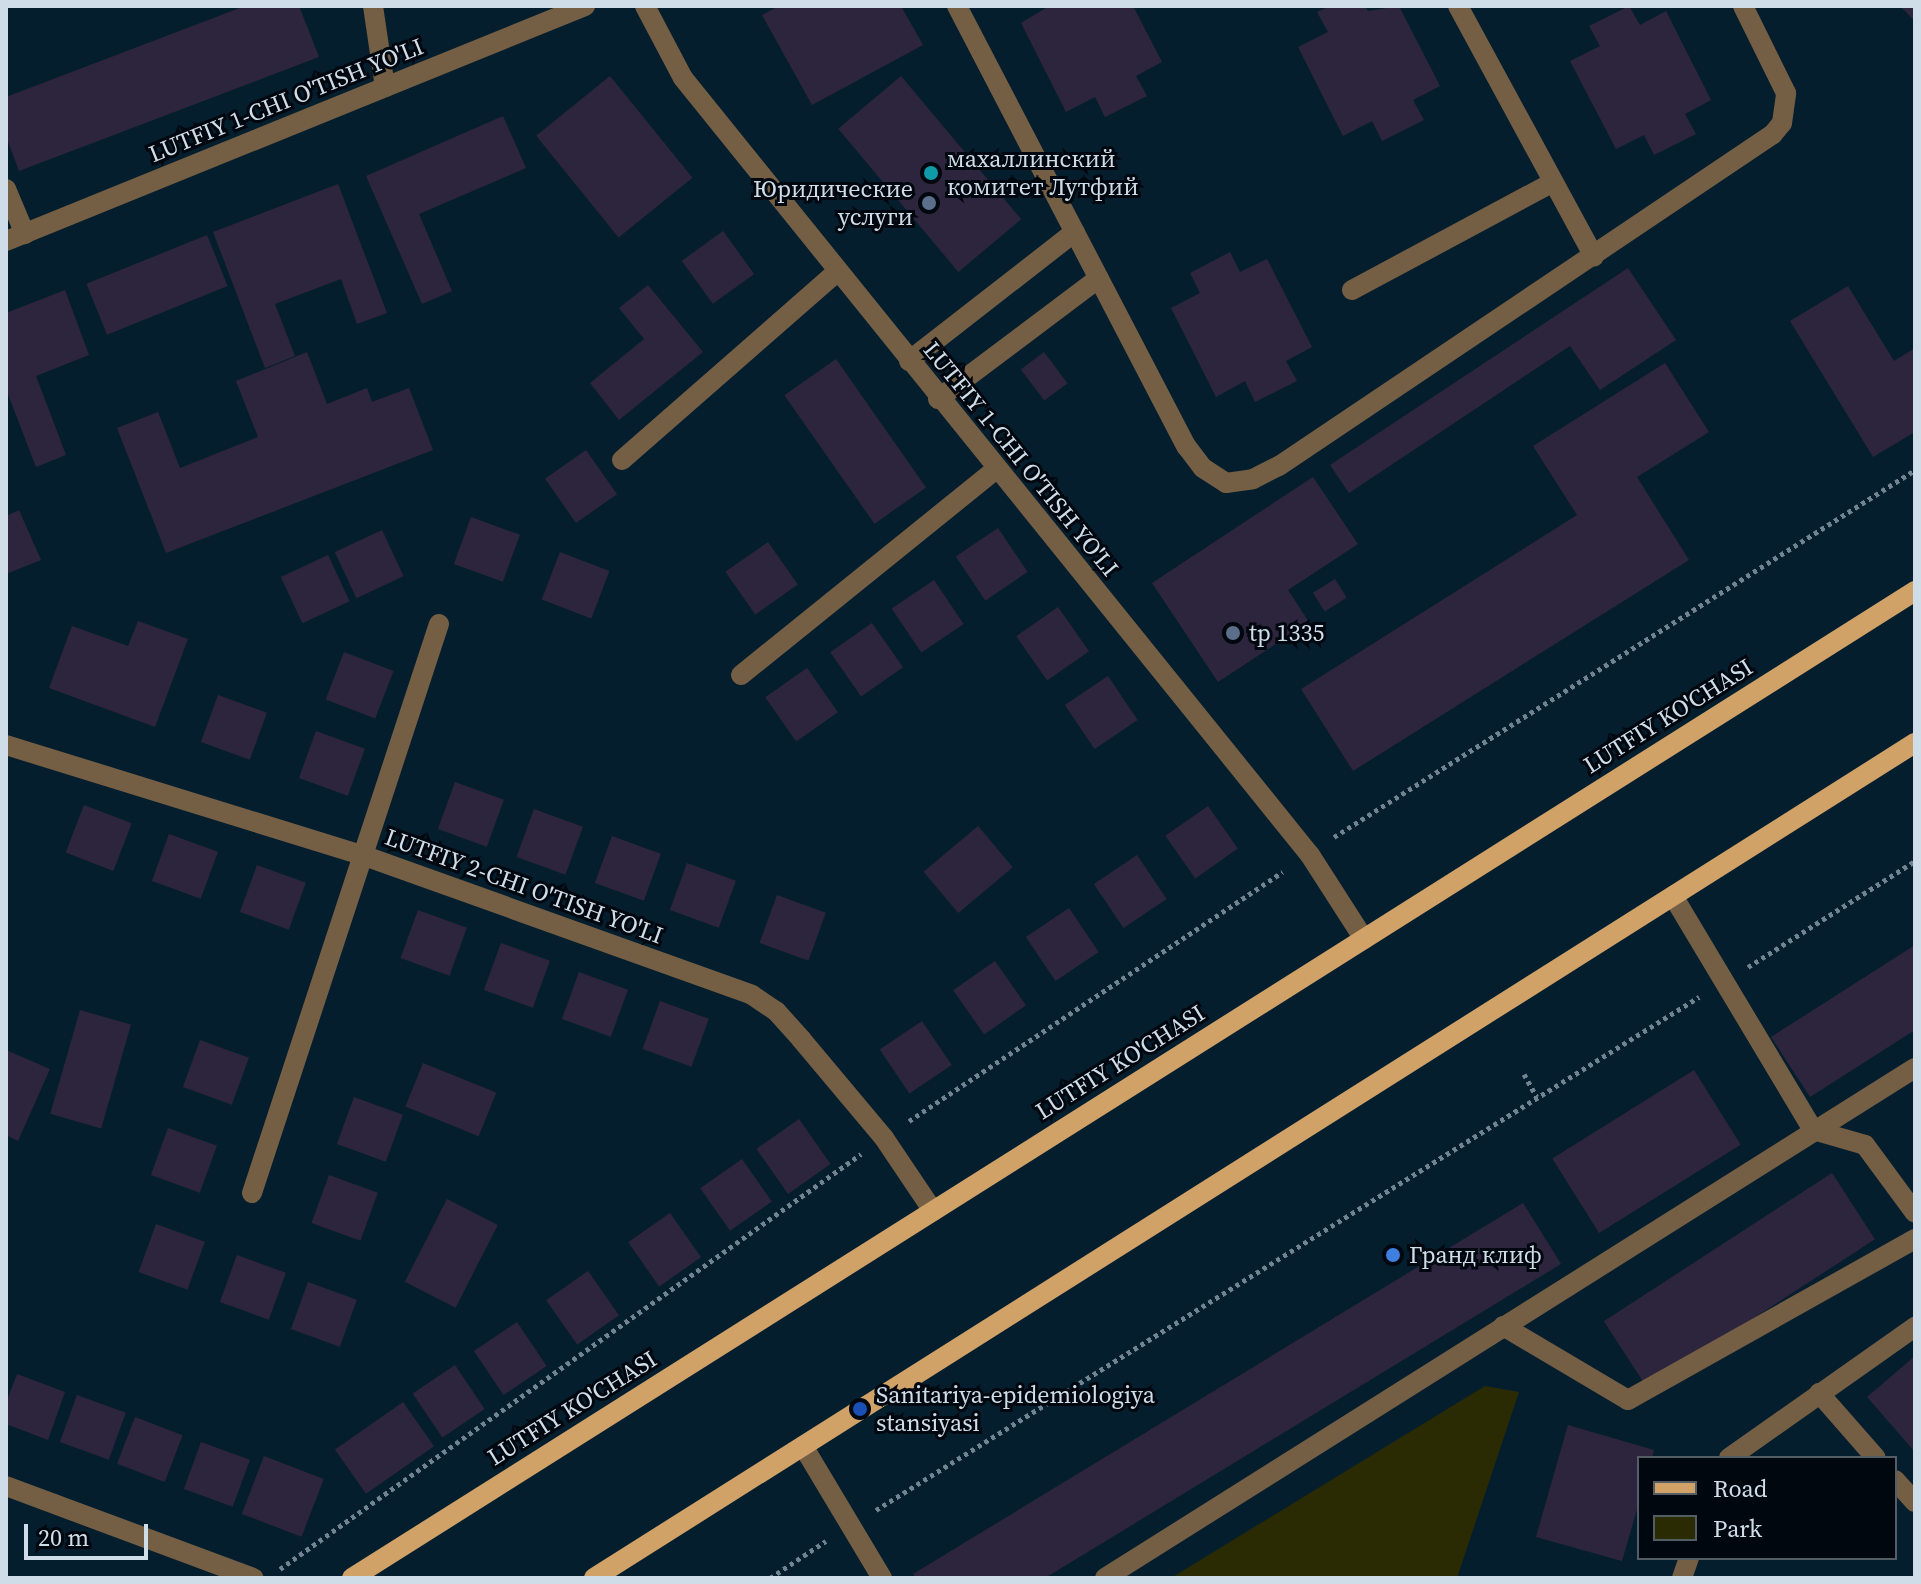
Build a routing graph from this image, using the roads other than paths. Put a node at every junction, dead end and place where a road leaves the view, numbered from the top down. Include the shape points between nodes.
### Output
1 (373, 6) edge
2 (585, 6) edge
3 (645, 6) edge
4 (957, 6) edge
5 (1458, 6) edge
6 (1743, 6) edge
7 (385, 87) junction
8 (1553, 182) junction
9 (6, 189) edge
10 (1075, 232) junction
11 (16, 238) edge
12 (1594, 256) junction
13 (837, 272) junction
14 (1099, 278) junction
15 (1352, 290) dead end
16 (909, 361) junction
17 (938, 399) junction
18 (622, 460) dead end
19 (995, 470) junction
20 (1915, 591) edge
21 (439, 624) dead end
22 (741, 675) dead end
23 (1915, 743) edge
24 (6, 745) edge
25 (362, 855) junction
26 (1673, 896) junction
27 (1364, 939) junction
28 (1915, 1068) edge
29 (1813, 1130) junction
30 (252, 1193) dead end
31 (933, 1211) junction
32 (1915, 1213) edge
33 (1915, 1239) edge
34 (1503, 1326) junction
35 (1915, 1327) edge
36 (1819, 1393) junction
37 (803, 1446) junction
38 (1732, 1456) edge
39 (1874, 1456) edge
40 (1897, 1482) edge
41 (6, 1486) edge
42 (1915, 1502) edge
43 (253, 1578) edge
44 (352, 1578) edge
45 (594, 1578) edge
46 (882, 1578) edge
47 (1105, 1578) edge

1 - 7 street
2 - 7 street, LUTFIY 1-CHI O'TISH YO'LI
3 - 13 street, LUTFIY 1-CHI O'TISH YO'LI via 683,78
4 - 10 street
5 - 8 street
6 - 12 street via 1780,74 1786,93 1782,123
7 - 11 street, LUTFIY 1-CHI O'TISH YO'LI
8 - 12 street
8 - 15 street
9 - 11 street
10 - 14 street
10 - 16 street
12 - 14 street via 1279,466 1253,479 1226,483 1203,468 1187,447
13 - 16 street, LUTFIY 1-CHI O'TISH YO'LI
13 - 18 street
14 - 17 street
16 - 17 street, LUTFIY 1-CHI O'TISH YO'LI
17 - 19 street, LUTFIY 1-CHI O'TISH YO'LI
19 - 22 street
19 - 27 street, LUTFIY 1-CHI O'TISH YO'LI via 1310,855
20 - 27 main road, LUTFIY KO'CHASI
21 - 25 street
23 - 26 main road
24 - 25 street, LUTFIY 2-CHI O'TISH YO'LI
25 - 30 street
25 - 31 street, LUTFIY 2-CHI O'TISH YO'LI via 752,995 776,1011 884,1138
26 - 29 street
26 - 37 main road
27 - 31 main road, LUTFIY KO'CHASI
28 - 29 street
29 - 32 street via 1865,1145
29 - 34 street
31 - 44 main road, LUTFIY KO'CHASI
33 - 34 street via 1628,1400
34 - 47 street
35 - 36 street
36 - 38 street
36 - 39 street
37 - 45 main road
37 - 46 street
40 - 42 street
41 - 43 street

